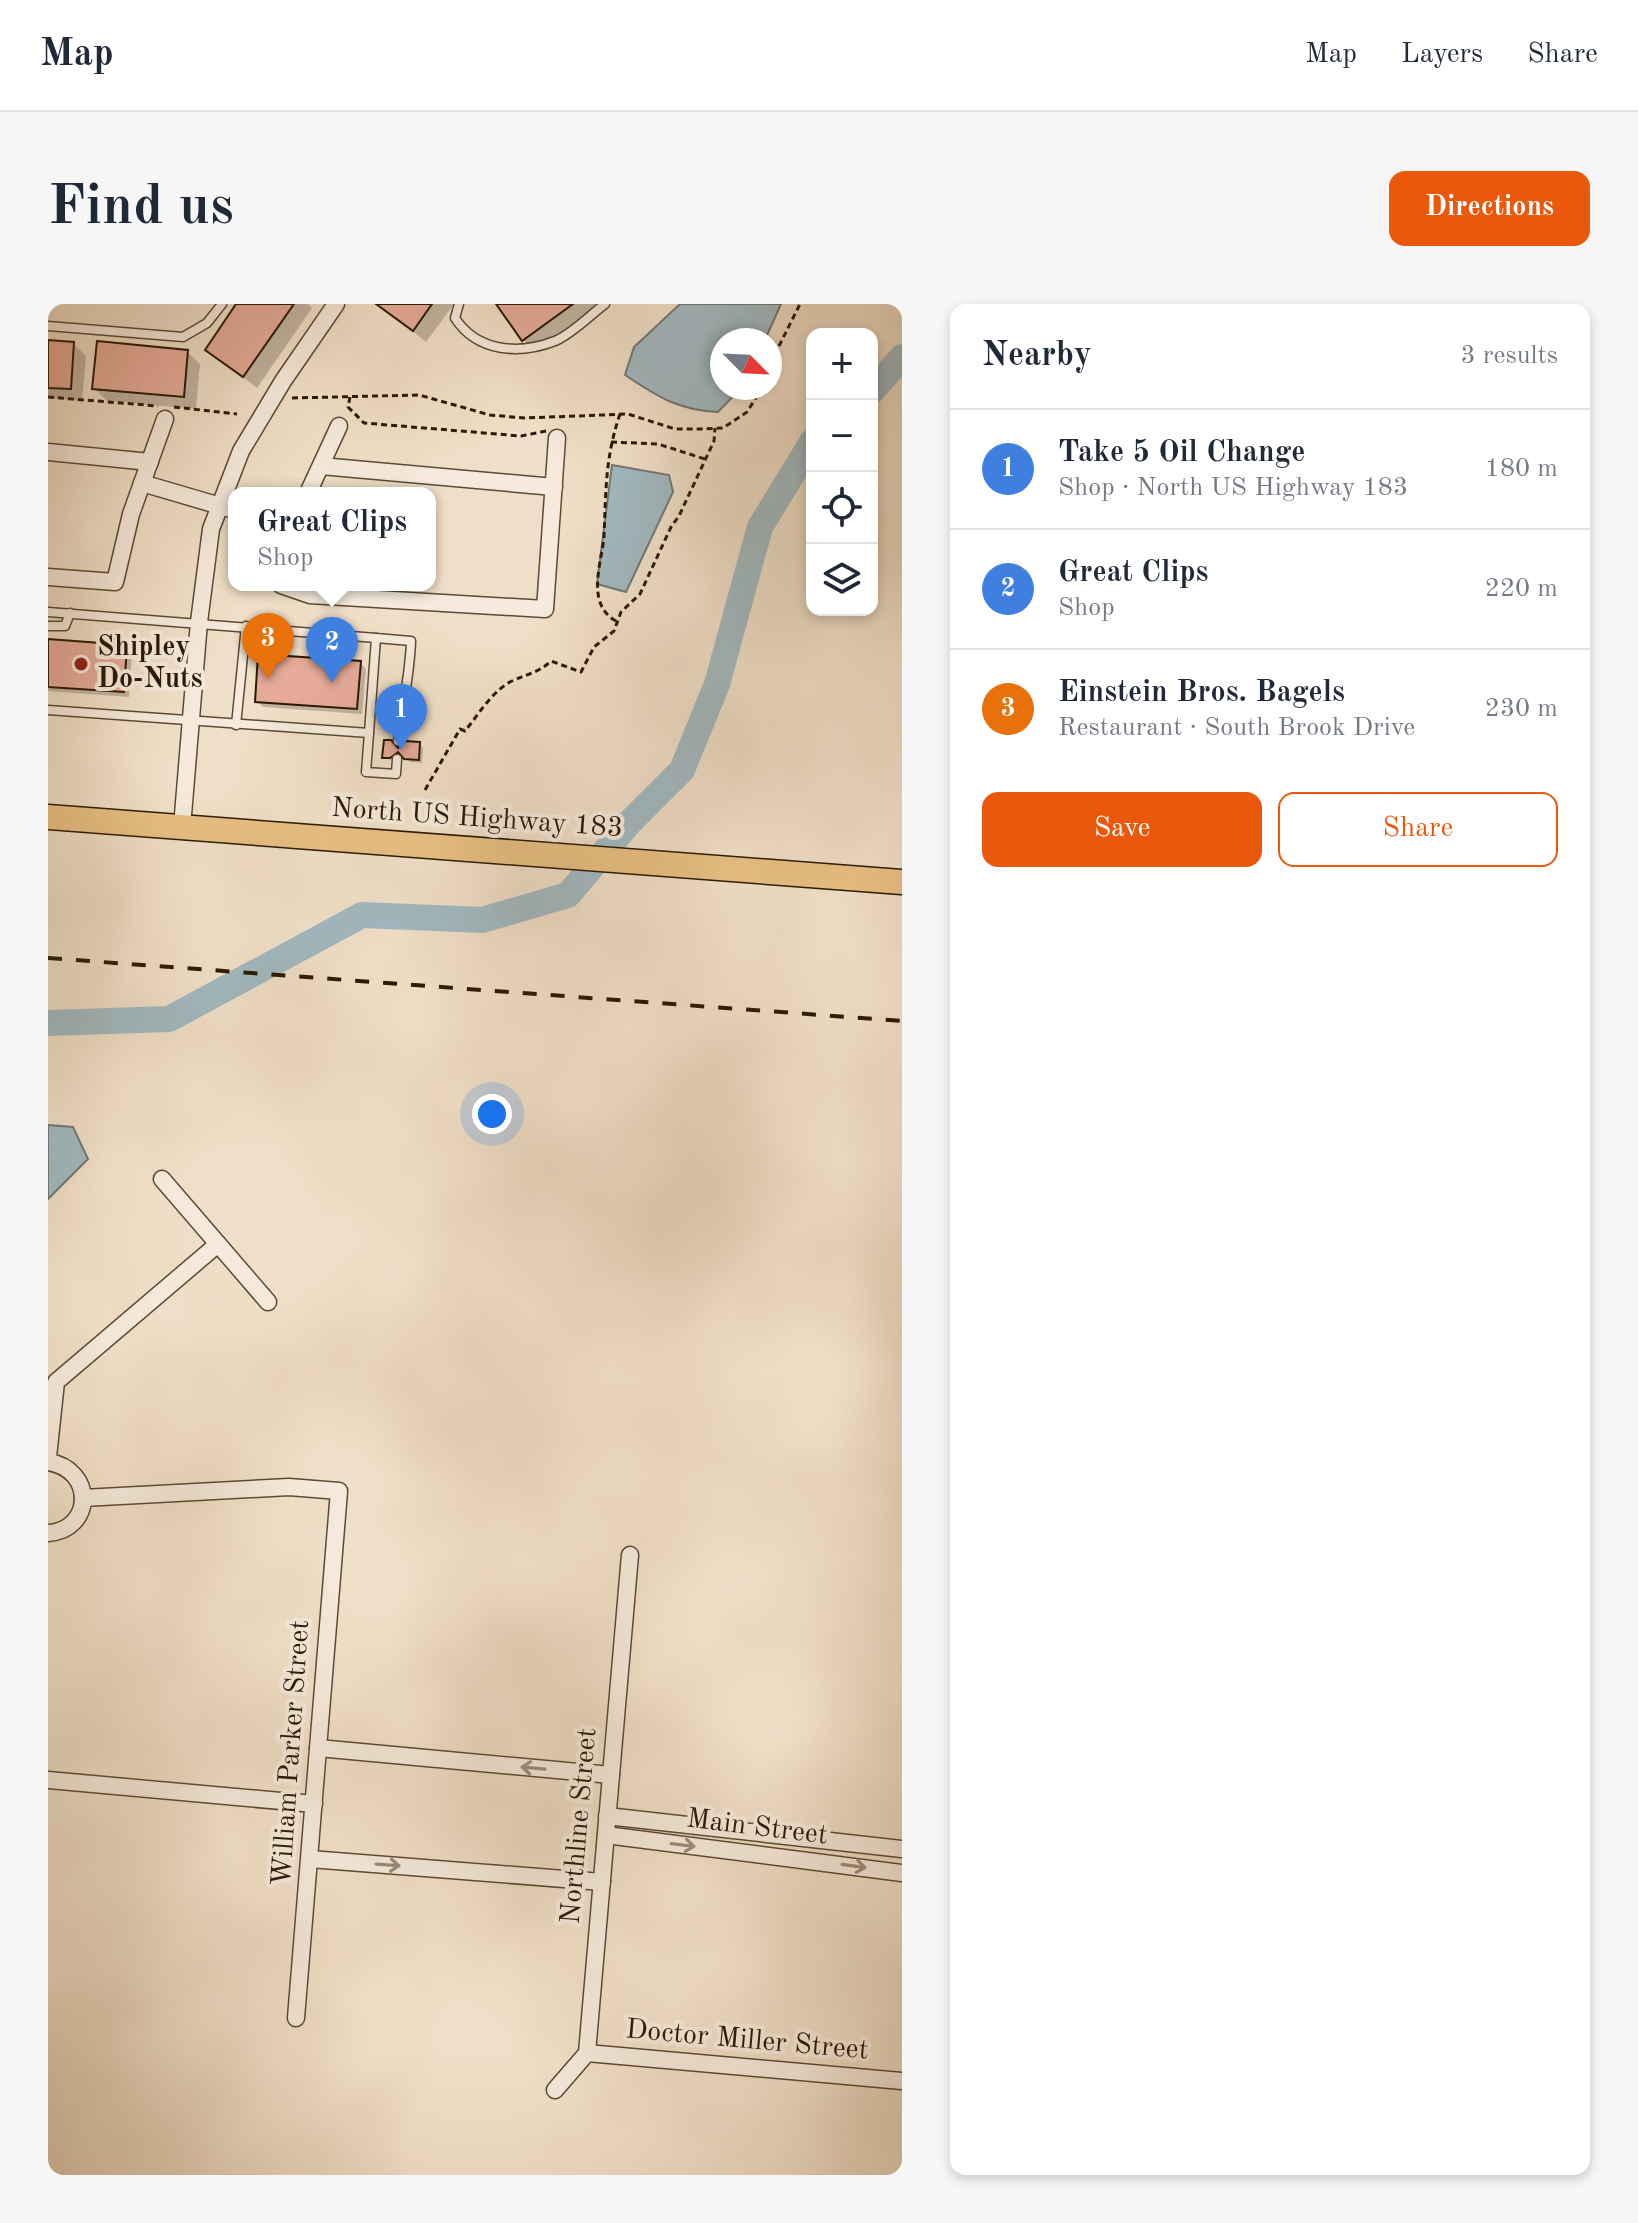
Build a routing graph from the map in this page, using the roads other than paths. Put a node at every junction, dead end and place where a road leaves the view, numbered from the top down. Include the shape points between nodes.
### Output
1 (222, 304) edge
2 (336, 304) edge
3 (459, 304) edge
4 (605, 304) edge
5 (48, 326) edge
6 (165, 419) dead end
7 (339, 426) dead end
8 (557, 431) road end
9 (48, 452) edge
10 (150, 462) junction
11 (321, 466) junction
12 (142, 483) junction
13 (232, 487) edge
14 (311, 487) edge
15 (554, 487) junction
16 (226, 508) edge
17 (48, 577) edge
18 (298, 591) edge
19 (48, 612) edge
20 (70, 613) junction
21 (199, 622) junction
22 (48, 626) edge
23 (246, 626) junction
24 (376, 638) junction
25 (48, 710) edge
26 (191, 721) junction
27 (236, 725) junction
28 (369, 733) junction
29 (398, 741) dead end
30 (397, 759) dead end
31 (48, 817) edge
32 (182, 827) junction
33 (902, 882) edge
34 (162, 1179) dead end
35 (218, 1244) junction
36 (268, 1302) dead end
37 (48, 1460) edge
38 (83, 1498) junction
39 (48, 1533) edge
40 (630, 1555) dead end
41 (318, 1748) junction
42 (611, 1775) junction
43 (48, 1780) edge
44 (314, 1804) junction
45 (607, 1816) junction
46 (606, 1835) junction
47 (902, 1849) edge
48 (310, 1859) junction
49 (902, 1873) edge
50 (602, 1882) junction
51 (296, 2018) dead end
52 (587, 2053) junction
53 (902, 2081) edge
54 (555, 2090) dead end

1 - 5 lane via 207,323 183,337
2 - 13 street via 241,451
3 - 4 lane via 455,318 465,333 512,351 557,341
6 - 10 street
7 - 11 street
8 - 15 street
9 - 10 street
10 - 12 street
11 - 14 street
11 - 15 street
12 - 16 street
12 - 17 street via 115,582
15 - 18 street via 545,609
16 - 21 street via 211,529
19 - 20 lane
20 - 21 lane
20 - 22 lane via 65,626
21 - 23 lane
21 - 26 street
23 - 24 lane
23 - 27 lane
24 - 28 lane
24 - 29 lane via 411,641
25 - 26 lane
26 - 27 lane
26 - 32 street
27 - 28 lane
28 - 30 lane via 366,772 396,774
31 - 32 main road, North US Highway 183
32 - 33 main road, North US Highway 183
34 - 35 street
35 - 36 street
35 - 37 street via 56,1382
37 - 38 street via 69,1468 82,1486
38 - 39 street via 75,1520
38 - 41 street, William Parker Street via 289,1487 339,1491
40 - 42 street, Northline Street
42 -> 41 street
41 - 44 street, William Parker Street
42 - 45 street, Northline Street
43 - 44 street
44 - 48 street, William Parker Street
45 - 46 street, Northline Street
45 - 47 street, Main Street
46 -> 49 street, Main Street
46 - 50 street, Northline Street
48 -> 50 street
48 - 51 street, William Parker Street
50 - 52 street, Northline Street
52 - 53 street, Doctor Miller Street
52 - 54 street

